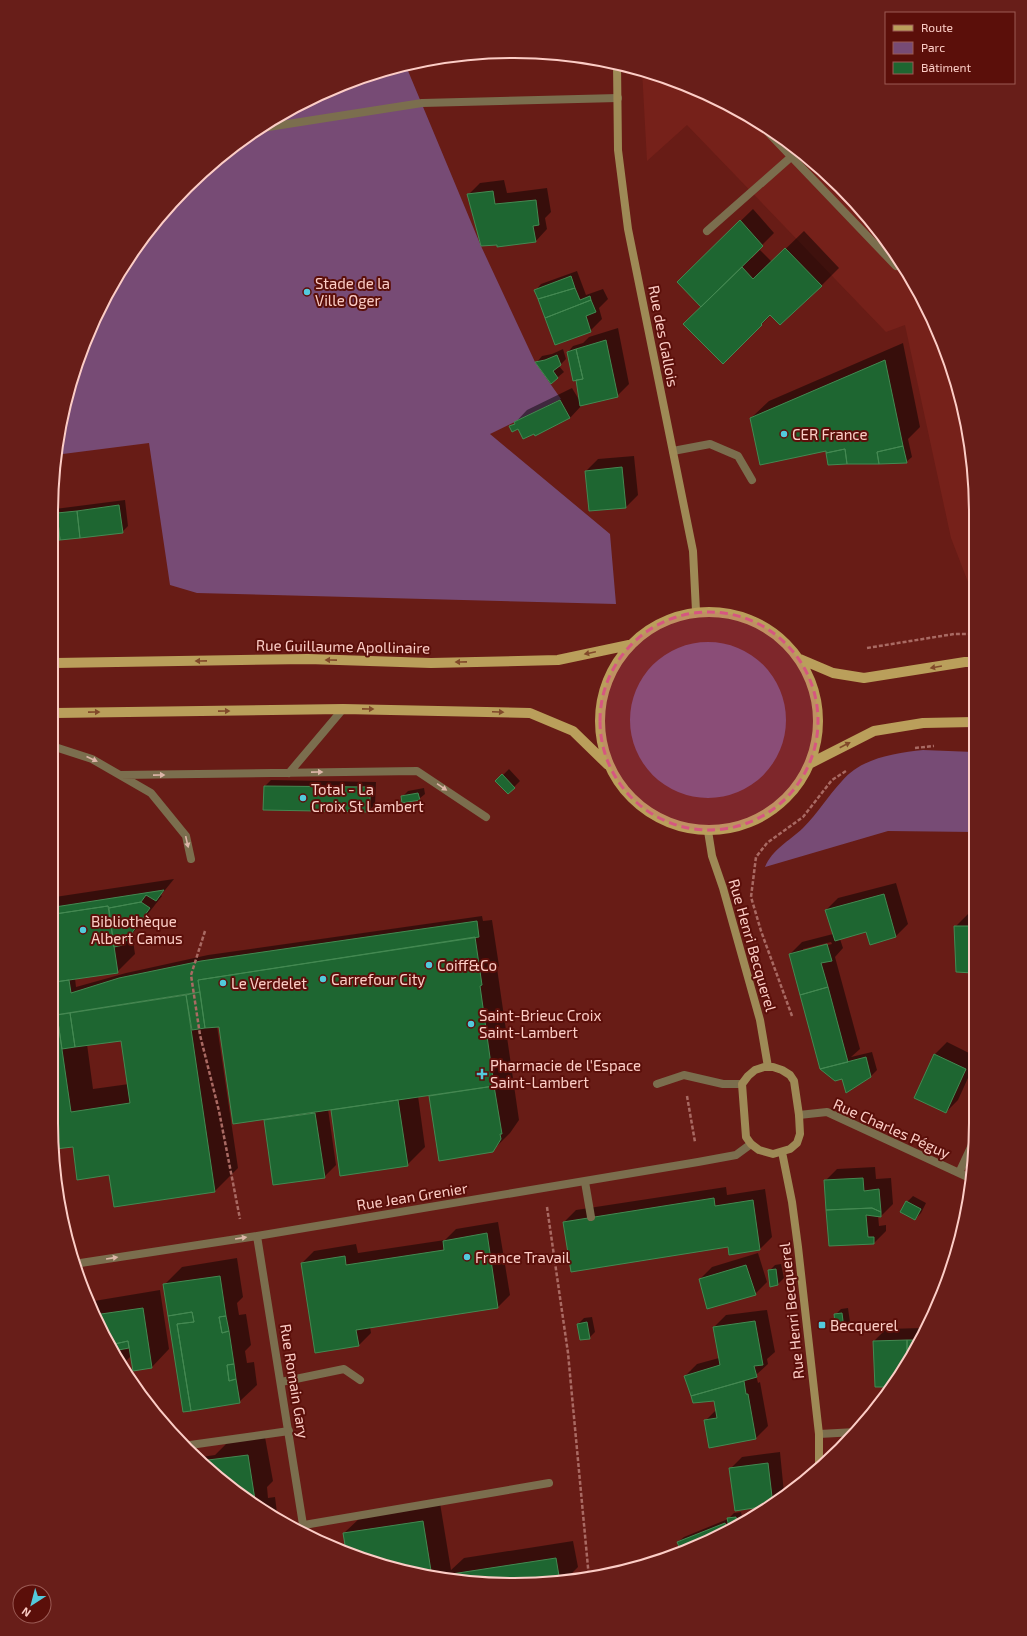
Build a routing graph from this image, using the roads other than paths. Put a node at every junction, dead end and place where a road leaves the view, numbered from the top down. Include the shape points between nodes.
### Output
1 (617, 71) edge
2 (618, 98) junction
3 (275, 126) edge
4 (777, 142) edge
5 (791, 157) junction
6 (707, 231) dead end
7 (895, 265) edge
8 (673, 451) junction
9 (752, 480) dead end
10 (696, 612) junction
11 (629, 646) junction
12 (800, 659) junction
13 (58, 661) edge
14 (969, 662) edge
15 (343, 709) junction
16 (58, 713) edge
17 (969, 722) edge
18 (58, 748) edge
19 (811, 763) junction
20 (609, 766) junction
21 (289, 773) junction
22 (120, 775) junction
23 (486, 817) dead end
24 (708, 831) junction
25 (191, 859) dead end
26 (768, 1067) junction
27 (657, 1084) dead end
28 (742, 1084) junction
29 (798, 1115) junction
30 (751, 1144) junction
31 (782, 1152) junction
32 (968, 1154) edge
33 (959, 1173) junction
34 (966, 1176) edge
35 (585, 1182) junction
36 (590, 1217) dead end
37 (257, 1236) junction
38 (80, 1263) edge
39 (360, 1380) dead end
40 (281, 1382) junction
41 (289, 1431) junction
42 (847, 1432) edge
43 (818, 1434) junction
44 (191, 1445) edge
45 (819, 1461) edge
46 (550, 1483) dead end
47 (304, 1527) edge
48 (306, 1528) edge

1 - 2 main road, Rue des Gallois
2 - 3 street via 422,103
2 - 8 main road, Rue des Gallois via 618,150 628,229
4 - 5 street
5 - 6 street
5 - 7 street
8 - 9 street via 710,444 738,456
8 - 10 main road, Rue des Gallois via 693,551
10 - 11 main road via 671,618 648,629
10 - 12 main road via 726,612 754,621 780,636
11 -> 13 main road, Rue Guillaume Apollinaire via 558,660
11 - 20 main road via 610,672 601,703 600,735
14 -> 12 main road via 864,678 833,673
12 - 19 main road via 815,692 819,728
16 -> 15 main road
15 -> 20 main road via 530,713 573,731
15 - 21 street
19 -> 17 main road via 874,731 923,723
18 -> 22 street via 92,759
19 - 24 main road via 794,791 770,812 740,826
20 - 24 main road via 626,792 649,813 677,826
22 -> 21 street
21 -> 23 street via 418,770
22 -> 25 street via 151,793 186,836
24 - 26 main road, Rue Henri Becquerel via 712,856 760,1020
26 - 28 main road via 755,1070
26 - 29 main road via 782,1070 794,1081
27 - 28 street via 684,1075 723,1084
28 - 30 main road via 746,1137
29 - 31 main road via 800,1134 790,1149
29 - 33 street, Rue Charles Péguy via 828,1112
30 - 31 main road via 766,1153
30 - 35 street, Rue Jean Grenier via 736,1155
31 - 43 main road, Rue Henri Becquerel via 792,1202
32 - 33 street
33 - 34 street, Rue Charles Péguy
35 - 36 street
35 - 37 street, Rue Jean Grenier
38 -> 37 street, Rue Jean Grenier
37 - 40 street, Rue Romain Gary
39 - 40 street via 344,1369
40 - 41 street, Rue Romain Gary
41 - 44 street
41 - 47 street, Rue Romain Gary
42 - 43 street
43 - 45 main road, Rue Henri Becquerel
46 - 48 street

